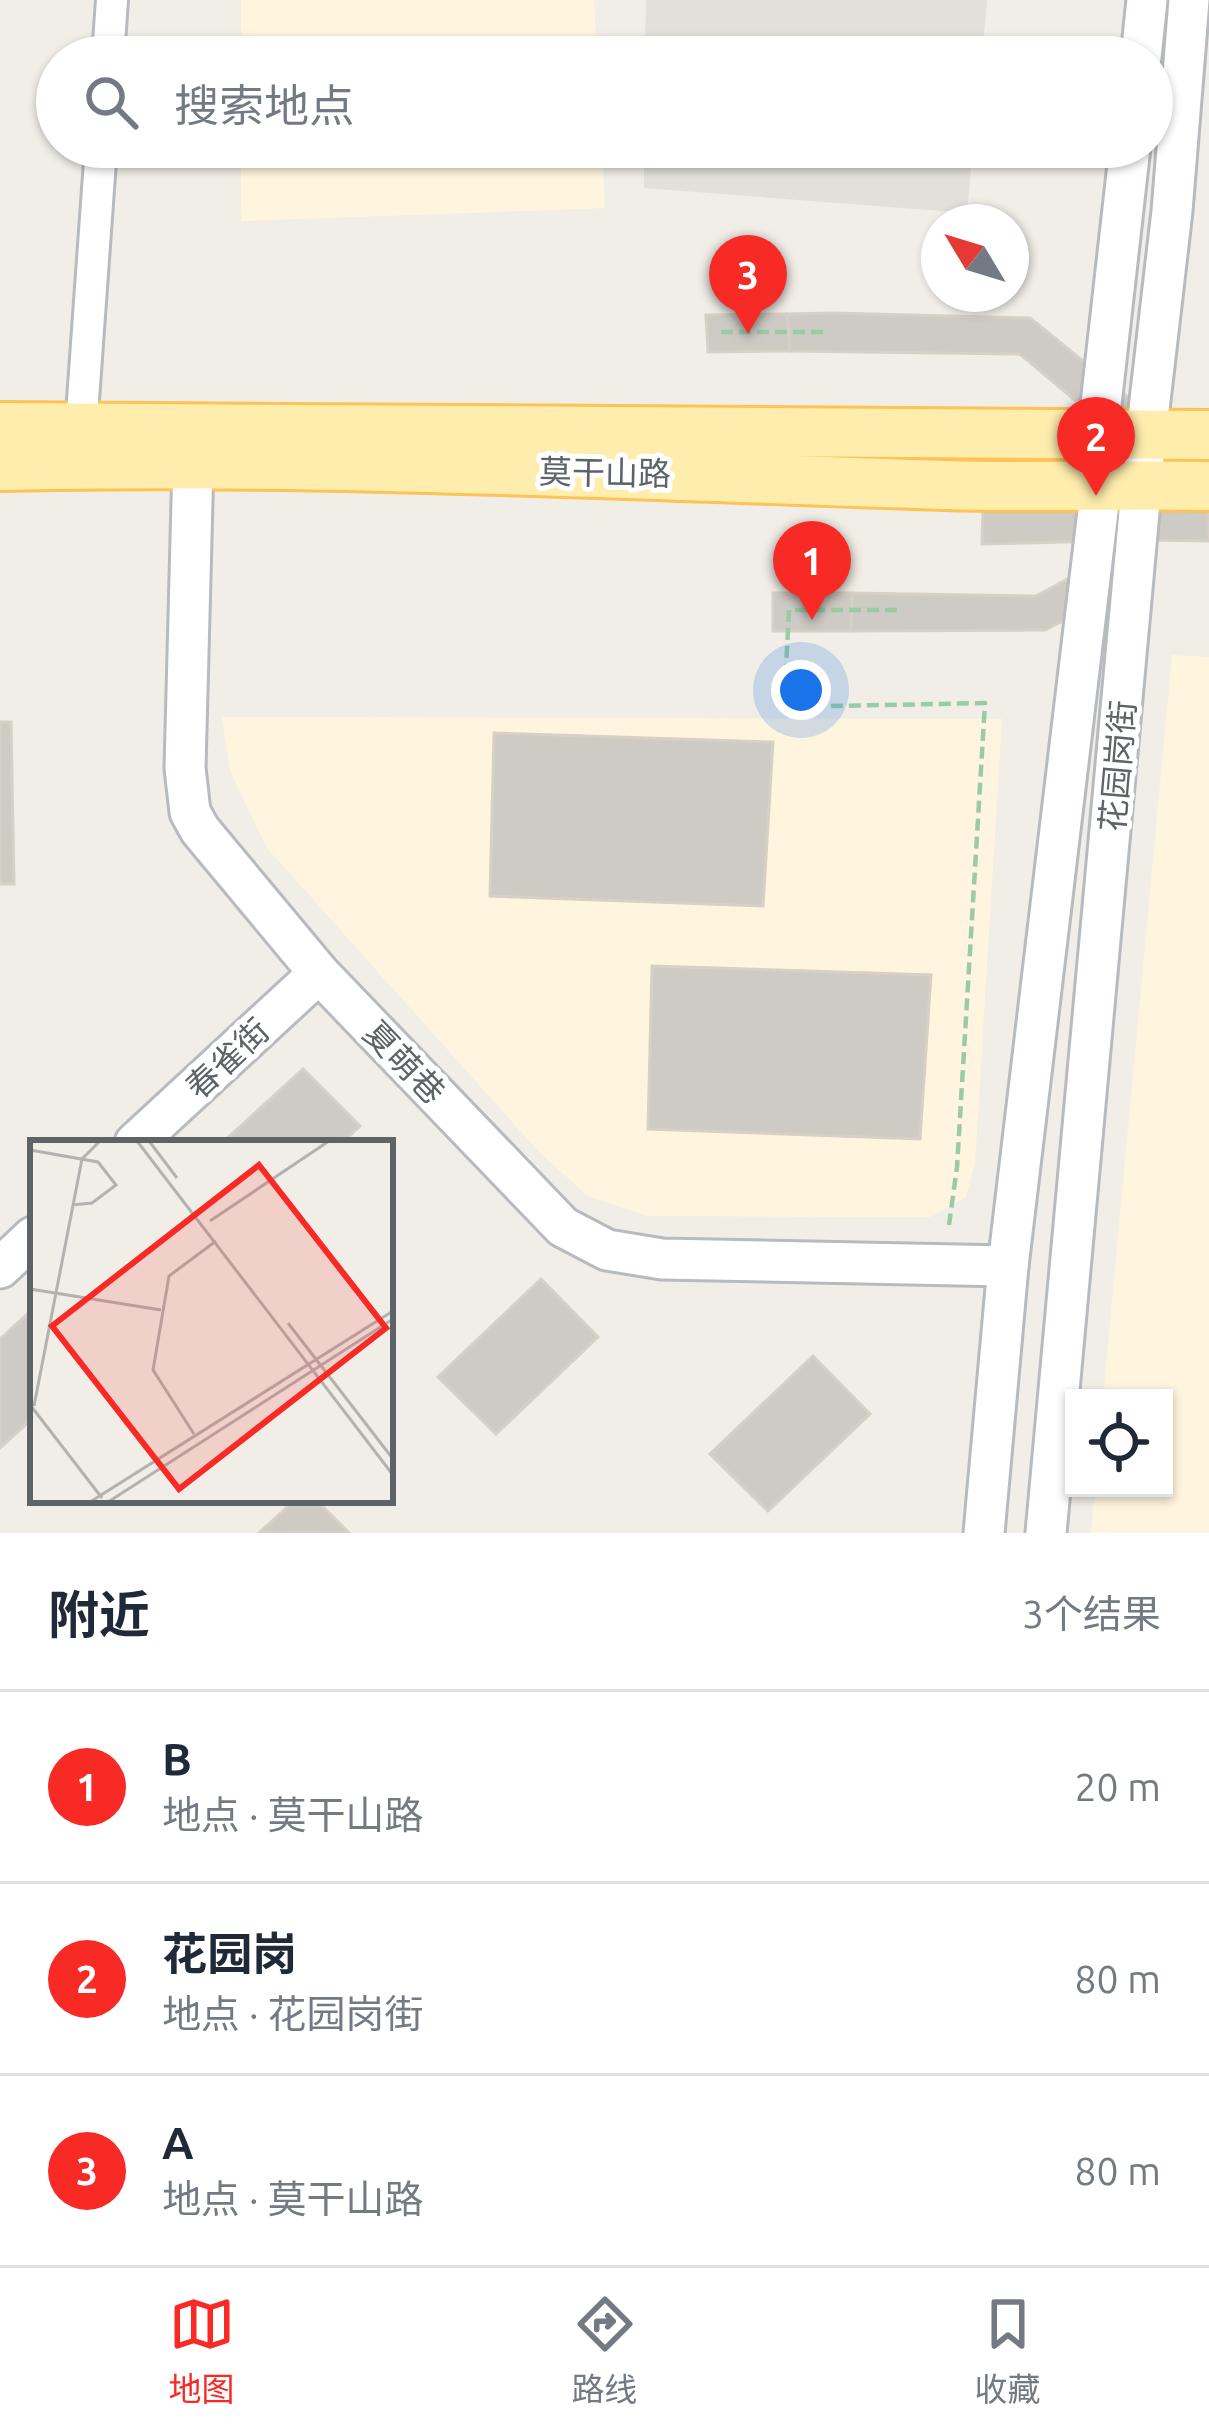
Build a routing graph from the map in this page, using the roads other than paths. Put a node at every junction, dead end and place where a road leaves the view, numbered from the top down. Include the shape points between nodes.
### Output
1 (112, 0) edge
2 (1147, 0) edge
3 (1189, 0) edge
4 (109, 36) edge
5 (1143, 36) edge
6 (100, 168) edge
7 (1128, 168) edge
8 (0, 427) edge
9 (81, 428) junction
10 (1098, 431) junction
11 (1146, 435) junction
12 (1209, 435) edge
13 (194, 463) junction
14 (0, 466) edge
15 (1122, 485) junction
16 (1209, 486) edge
17 (320, 973) junction
18 (138, 1140) edge
19 (30, 1241) edge
20 (1008, 1266) junction
21 (0, 1268) edge
22 (984, 1533) edge
23 (1046, 1533) edge

1 - 4 street
2 - 5 street
3 - 11 street, 花园岗街
6 - 9 street
7 - 10 street, 花园岗街
8 - 9 main road, 莫干山路
9 - 10 main road, 莫干山路
10 - 11 main road, 莫干山路
10 - 15 street, 花园岗街
11 - 12 main road, 莫干山路
11 - 15 street, 花园岗街
13 - 14 main road, 莫干山路
13 - 15 main road, 莫干山路
13 - 17 street, 夏萌巷 via 190,812
15 - 16 main road, 莫干山路
15 - 20 street, 花园岗街
15 - 23 street, 花园岗街
17 - 18 street, 春雀街
17 - 20 street, 夏萌巷 via 563,1227 607,1250 662,1259
19 - 21 street
20 - 22 street, 花园岗街

